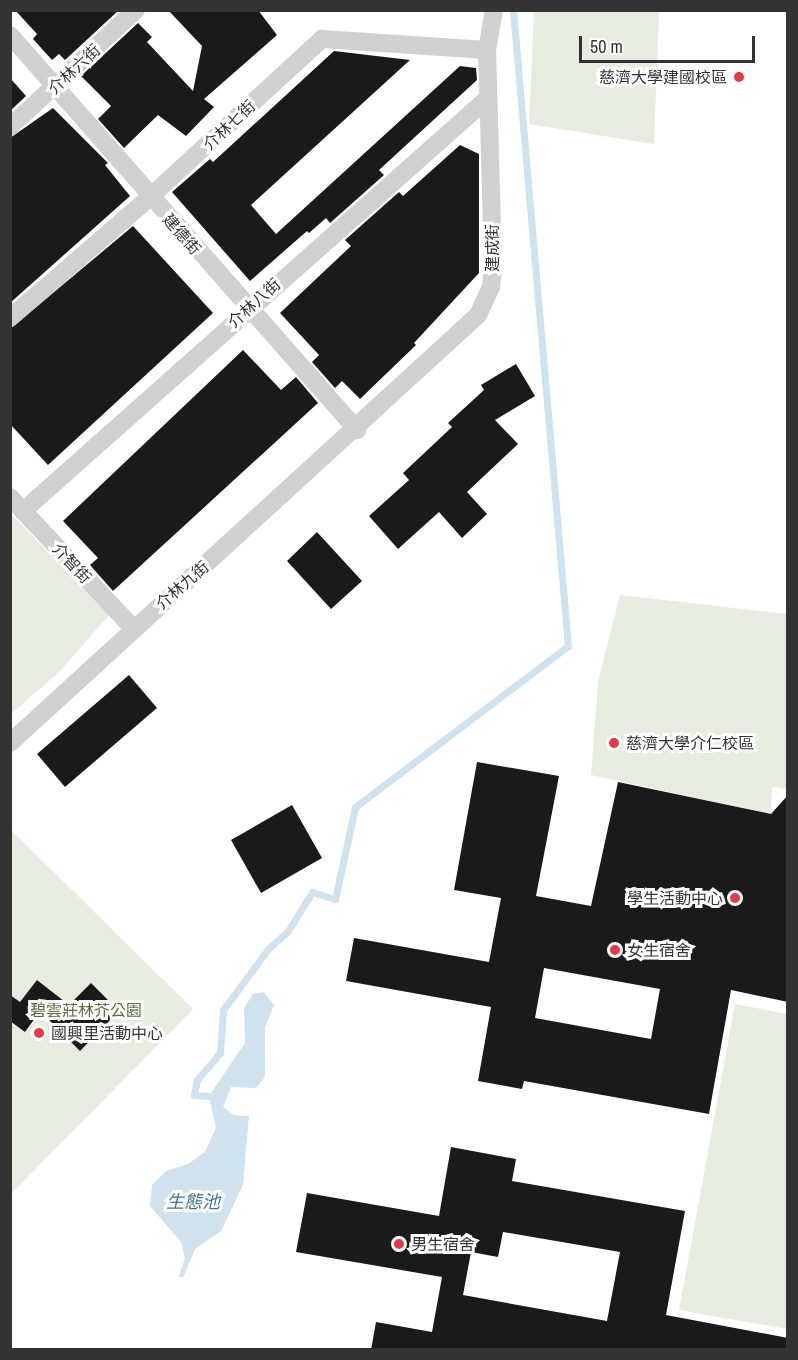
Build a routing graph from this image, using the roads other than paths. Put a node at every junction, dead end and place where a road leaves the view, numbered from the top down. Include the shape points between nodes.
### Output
1 (136, 10) edge
2 (494, 10) edge
3 (10, 35) edge
4 (487, 50) junction
5 (55, 86) junction
6 (488, 98) junction
7 (10, 127) edge
8 (150, 197) junction
9 (248, 309) junction
10 (10, 318) edge
11 (357, 430) junction
12 (17, 504) edge
13 (134, 628) junction
14 (10, 743) edge

1 - 5 street, 介林六街
2 - 4 street, 建成街
3 - 5 street, 建德街
4 - 6 street, 建成街
4 - 8 street, 介林七街 via 322,39
5 - 7 street, 介林六街
5 - 8 street, 建德街
6 - 9 street, 介林八街
6 - 11 street, 建成街 via 491,287 478,315
8 - 9 street, 建德街
8 - 10 street, 介林七街
9 - 11 street, 建德街
9 - 12 street, 介林八街
11 - 13 street, 介林九街
12 - 13 street, 介智街
13 - 14 street, 介林九街

